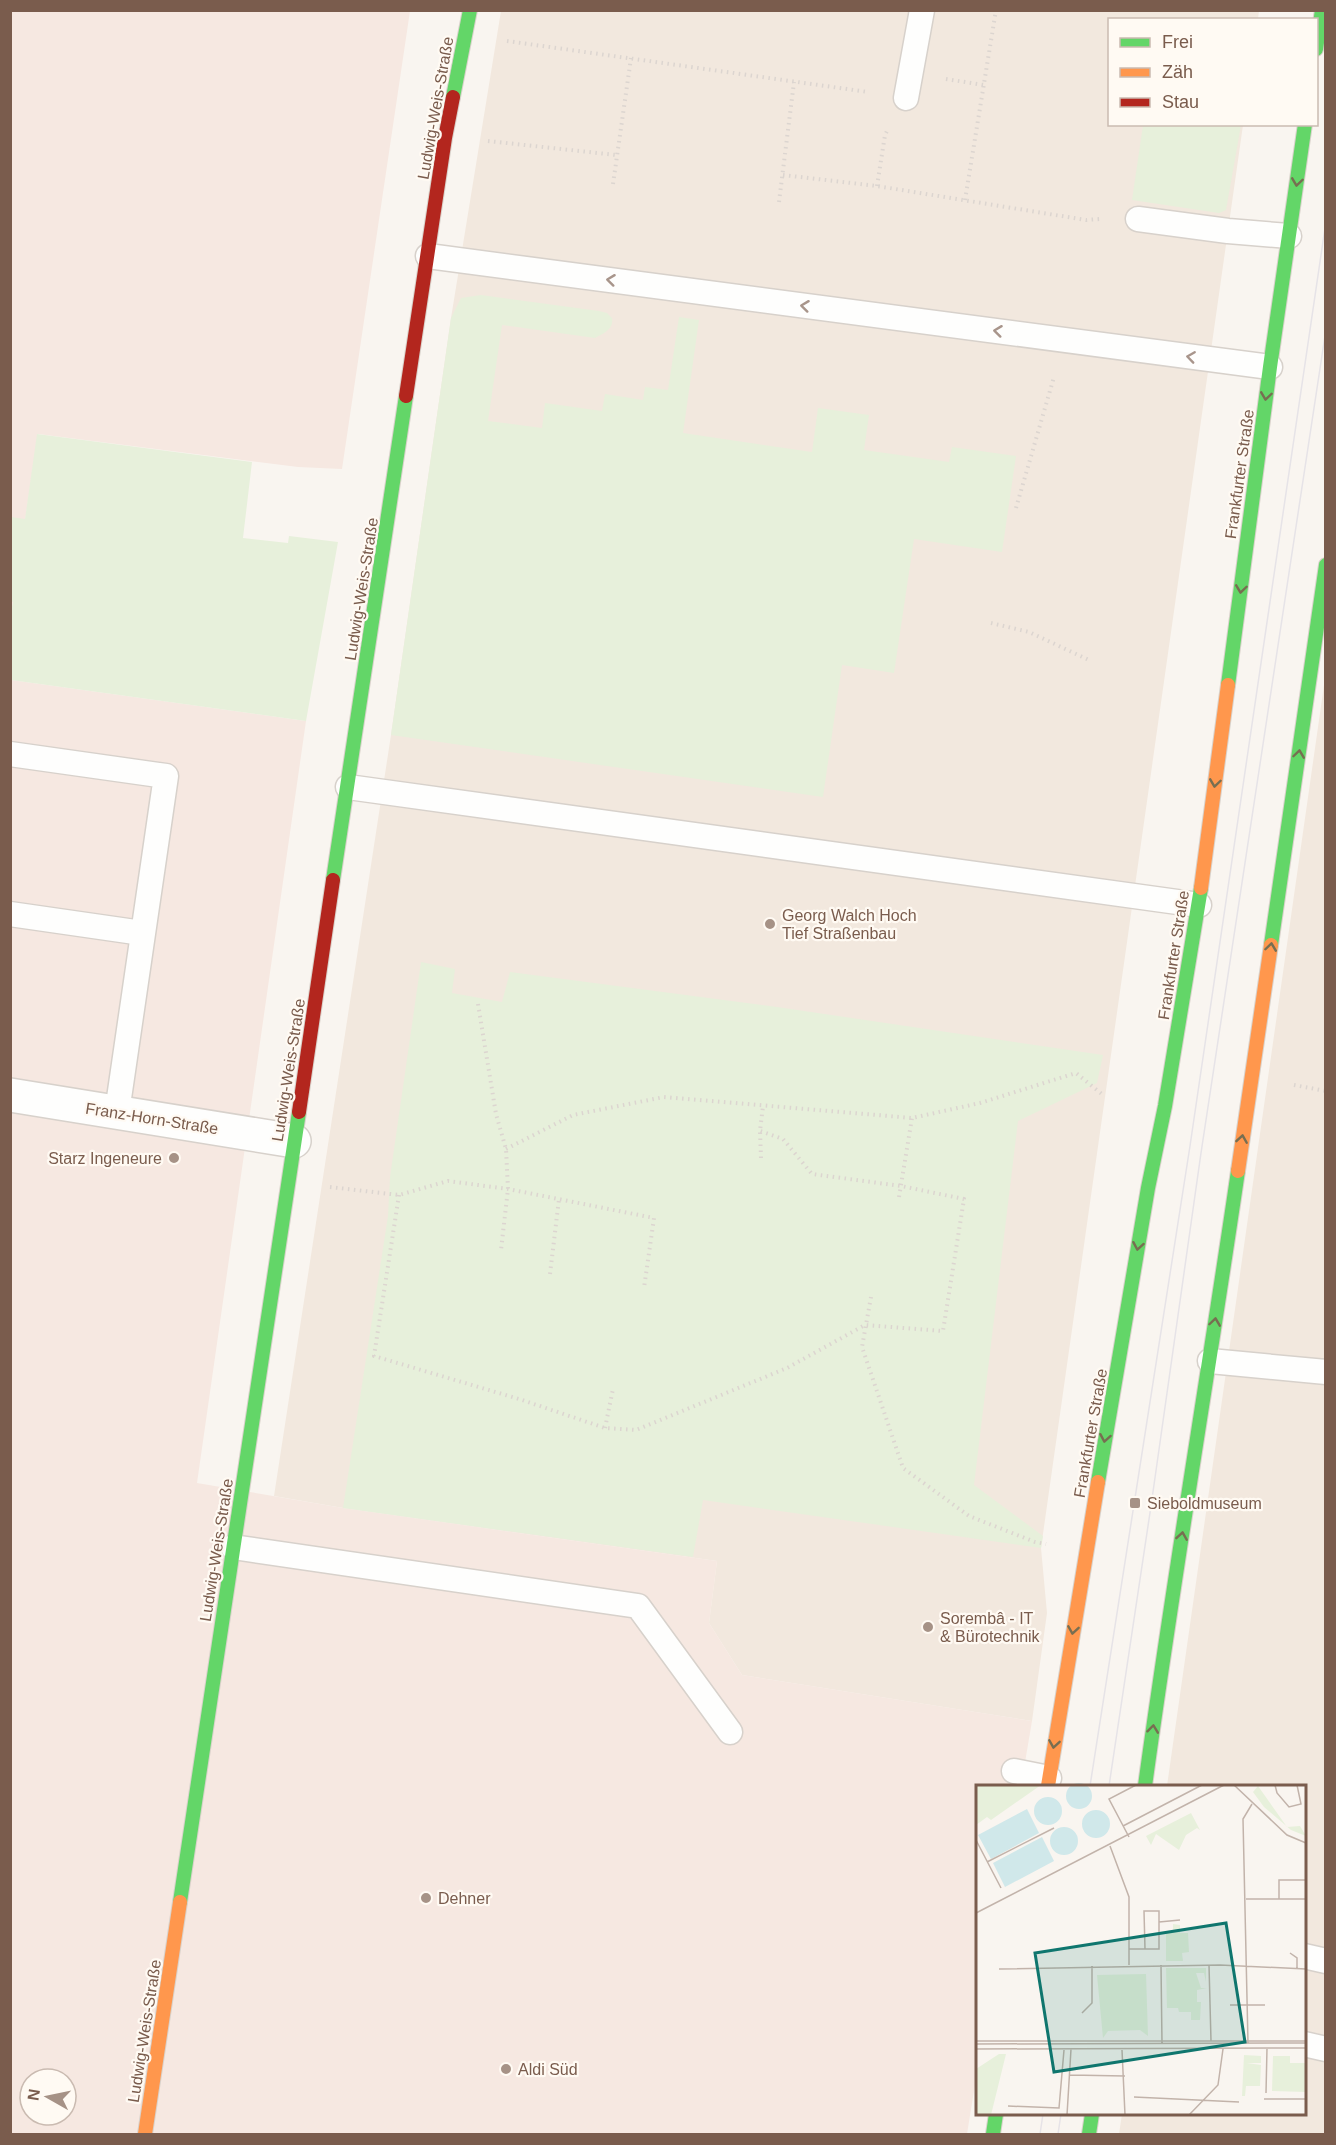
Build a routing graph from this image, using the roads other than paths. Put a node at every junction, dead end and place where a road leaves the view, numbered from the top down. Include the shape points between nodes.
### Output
1 (470, 10) edge
2 (922, 10) edge
3 (1322, 10) edge
4 (1318, 41) edge
5 (906, 98) road end
6 (1305, 126) edge
7 (1138, 219) road end
8 (1289, 236) junction
9 (428, 256) junction
10 (1270, 367) junction
11 (1326, 566) edge
12 (10, 754) edge
13 (348, 788) junction
14 (1199, 905) junction
15 (10, 914) edge
16 (142, 933) junction
17 (10, 1095) edge
18 (117, 1112) junction
19 (294, 1141) junction
20 (1210, 1361) junction
21 (1326, 1372) edge
22 (233, 1547) junction
23 (730, 1732) dead end
24 (1014, 1770) dead end
25 (1048, 1782) edge
26 (1145, 1785) edge
27 (1306, 1956) edge
28 (1326, 1960) edge
29 (1306, 2044) edge
30 (1326, 2049) edge
31 (996, 2115) edge
32 (1092, 2115) edge
33 (145, 2134) edge
34 (993, 2134) edge
35 (1089, 2134) edge

1 - 9 street, Ludwig-Weis-Straße
2 - 5 lane
3 - 4 street
6 -> 8 street, Frankfurter Straße
7 - 8 lane
8 - 10 street, Frankfurter Straße
10 -> 9 lane
9 - 13 street, Ludwig-Weis-Straße
10 -> 14 street, Frankfurter Straße
20 -> 11 street
12 - 16 lane via 166,776
13 - 14 lane
13 - 19 street, Ludwig-Weis-Straße
14 -> 25 street, Frankfurter Straße
15 - 16 lane
16 - 18 lane
17 - 18 street, Franz-Horn-Straße
18 - 19 street, Franz-Horn-Straße
19 - 22 street, Ludwig-Weis-Straße
20 - 21 lane
26 -> 20 street
22 - 23 lane via 638,1606
22 - 33 street, Ludwig-Weis-Straße
24 - 25 lane
27 - 28 lane
29 - 30 lane
31 - 34 street
32 - 35 street

